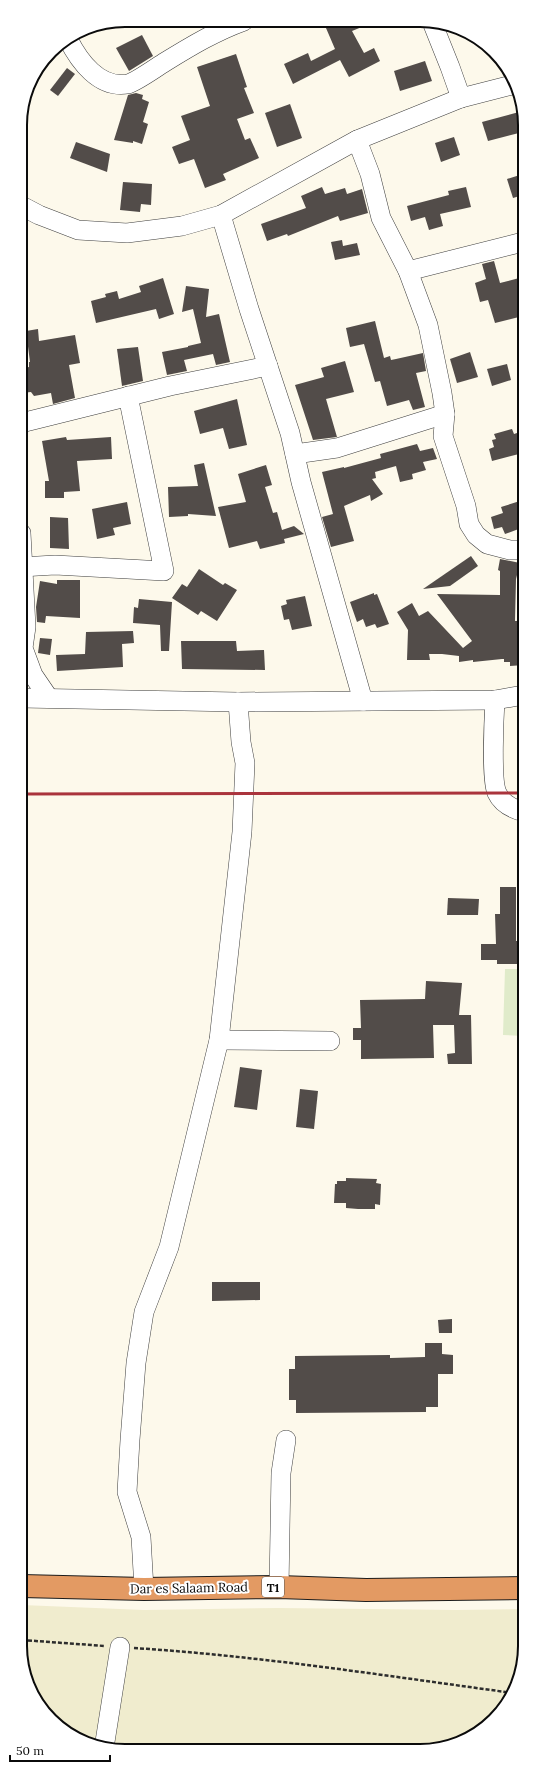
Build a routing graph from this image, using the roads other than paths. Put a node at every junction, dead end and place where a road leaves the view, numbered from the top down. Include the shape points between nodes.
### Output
1 (227, 27) edge
2 (434, 28) edge
3 (71, 44) edge
4 (510, 86) edge
5 (461, 98) junction
6 (357, 140) junction
7 (27, 209) edge
8 (221, 215) junction
9 (518, 243) edge
10 (408, 271) junction
11 (268, 366) junction
12 (128, 396) junction
13 (445, 414) junction
14 (27, 421) edge
15 (295, 454) junction
16 (518, 550) edge
17 (27, 567) edge
18 (27, 669) edge
19 (518, 696) edge
20 (48, 697) junction
21 (27, 698) edge
22 (495, 700) junction
23 (363, 701) junction
24 (238, 702) junction
25 (518, 810) edge
26 (219, 1040) junction
27 (330, 1041) dead end
28 (286, 1440) dead end
29 (27, 1586) edge
30 (279, 1587) junction
31 (518, 1588) edge
32 (144, 1589) junction
33 (120, 1647) road end
34 (105, 1742) edge

1 - 3 street via 128,84 109,83 94,74
2 - 5 street
4 - 5 street
5 - 6 street
6 - 8 street
6 - 10 street via 370,174 381,218
7 - 8 street via 78,230 127,233 182,226
8 - 11 street
9 - 10 street
10 - 13 street via 428,325
11 - 12 street
11 - 15 street
12 - 14 street
12 - 17 street via 164,571 55,565
13 - 15 street via 337,448
13 - 16 street via 444,436 466,506 469,524 476,535 487,544
15 - 23 street
18 - 20 street
19 - 22 street
20 - 21 street
20 - 24 street
22 - 23 street
22 - 25 street via 496,793 506,805
23 - 24 street
24 - 26 street via 245,763 242,832
26 - 27 street
26 - 32 street via 169,1247 144,1312 136,1363 128,1492 141,1537
28 - 30 street via 281,1473
29 - 32 highway, Dar es Salaam Road / T1
30 - 31 highway, Dar es Salaam Road / T1 via 366,1590
30 - 32 highway, Dar es Salaam Road / T1
33 - 34 street

